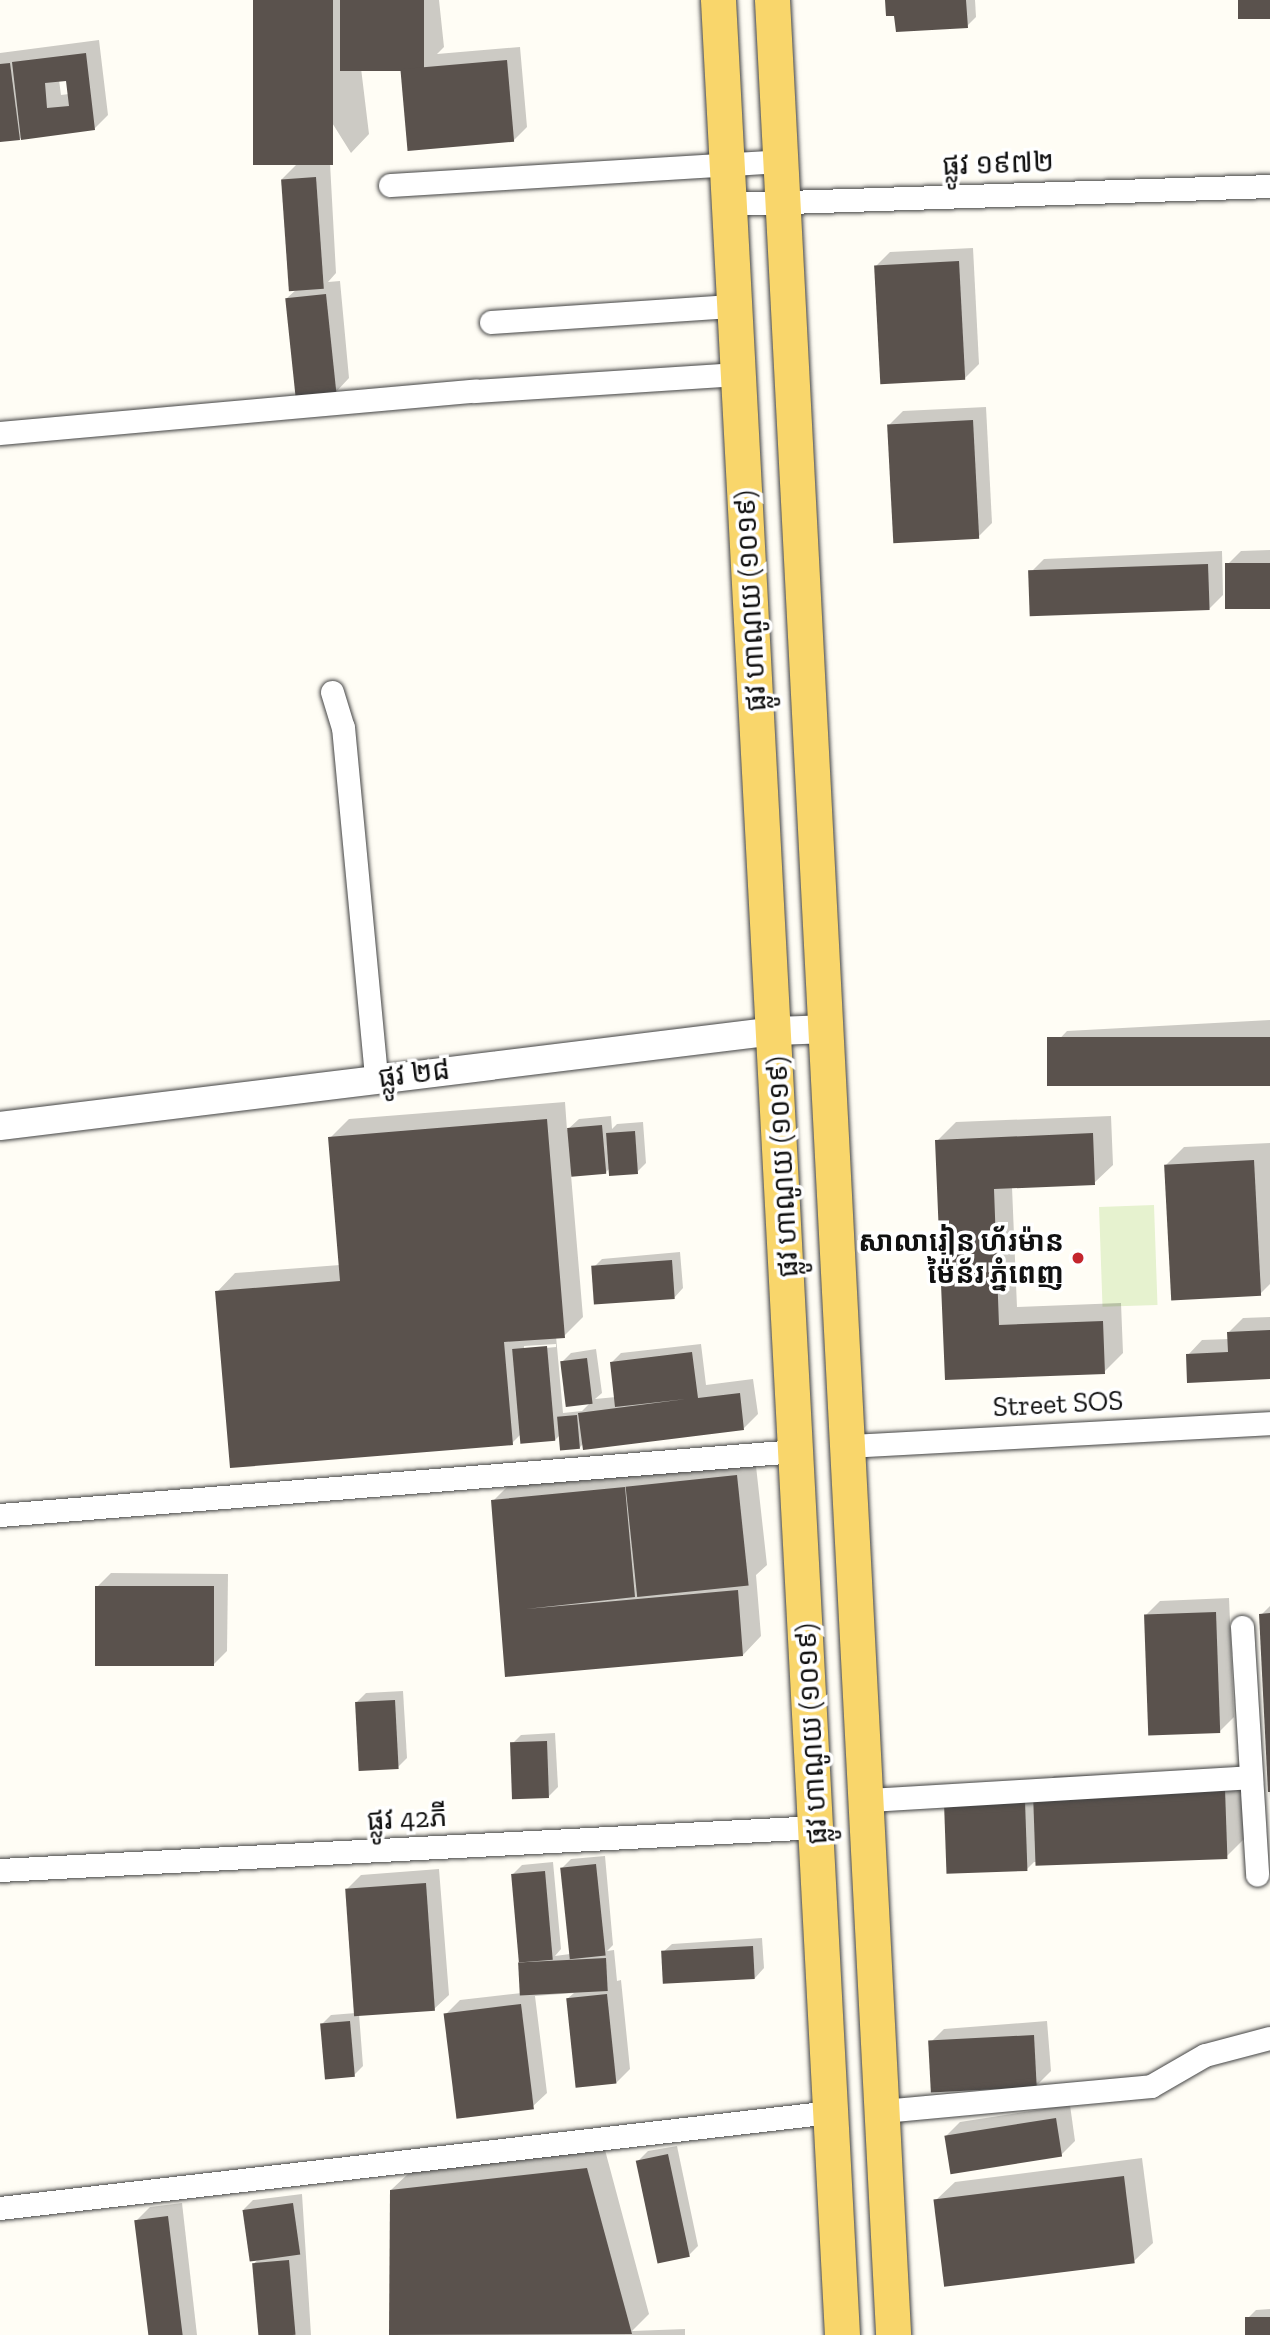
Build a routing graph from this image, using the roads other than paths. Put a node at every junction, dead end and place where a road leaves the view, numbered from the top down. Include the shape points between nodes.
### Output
1 (718, 0) edge
2 (772, 0) edge
3 (780, 161) junction
4 (727, 164) junction
5 (390, 185) dead end
6 (1270, 186) edge
7 (783, 200) junction
8 (728, 204) junction
9 (734, 306) junction
10 (491, 322) dead end
11 (737, 374) junction
12 (0, 433) edge
13 (332, 692) dead end
14 (829, 1029) junction
15 (776, 1031) junction
16 (376, 1078) junction
17 (0, 1126) edge
18 (1270, 1423) edge
19 (849, 1446) junction
20 (796, 1451) junction
21 (0, 1515) edge
22 (1242, 1628) dead end
23 (1250, 1777) junction
24 (868, 1800) junction
25 (817, 1827) junction
26 (0, 1870) edge
27 (1257, 1875) dead end
28 (1270, 2038) edge
29 (883, 2111) junction
30 (831, 2112) junction
31 (0, 2208) edge
32 (842, 2335) edge
33 (894, 2335) edge

1 - 4 main road, ផ្លូវ ហាណូយ (១០១៩)
2 - 3 main road, ផ្លូវ ហាណូយ (១០១៩)
3 - 4 street
3 - 7 main road, ផ្លូវ ហាណូយ (១០១៩)
4 - 5 street
4 - 8 main road, ផ្លូវ ហាណូយ (១០១៩)
6 - 7 street, ផ្លូវ ១៩៧២
7 - 8 street, ផ្លូវ ១៩៧២
7 - 14 main road, ផ្លូវ ហាណូយ (១០១៩)
8 - 9 main road, ផ្លូវ ហាណូយ (១០១៩)
9 - 10 street
9 - 11 main road, ផ្លូវ ហាណូយ (១០១៩)
11 - 12 street via 475,391
11 - 15 main road, ផ្លូវ ហាណូយ (១០១៩)
13 - 16 street via 343,727
14 - 15 street, ផ្លូវ ២៨
14 - 19 main road, ផ្លូវ ហាណូយ (១០១៩)
15 - 16 street, ផ្លូវ ២៨
15 - 20 main road, ផ្លូវ ហាណូយ (១០១៩)
16 - 17 street, ផ្លូវ ២៨
18 - 19 street, Street SOS
19 - 24 main road, ផ្លូវ ហាណូយ (១០១៩)
20 - 21 street
20 - 25 main road, ផ្លូវ ហាណូយ (១០១៩)
22 - 23 street
23 - 24 street
23 - 27 street
24 - 29 main road, ផ្លូវ ហាណូយ (១០១៩)
25 - 26 street, ផ្លូវ 42ភី
25 - 30 main road, ផ្លូវ ហាណូយ (១០១៩)
28 - 29 street via 1205,2055 1151,2086
29 - 33 main road, ផ្លូវ ហាណូយ (១០១៩)
30 - 31 street
30 - 32 main road, ផ្លូវ ហាណូយ (១០១៩)

